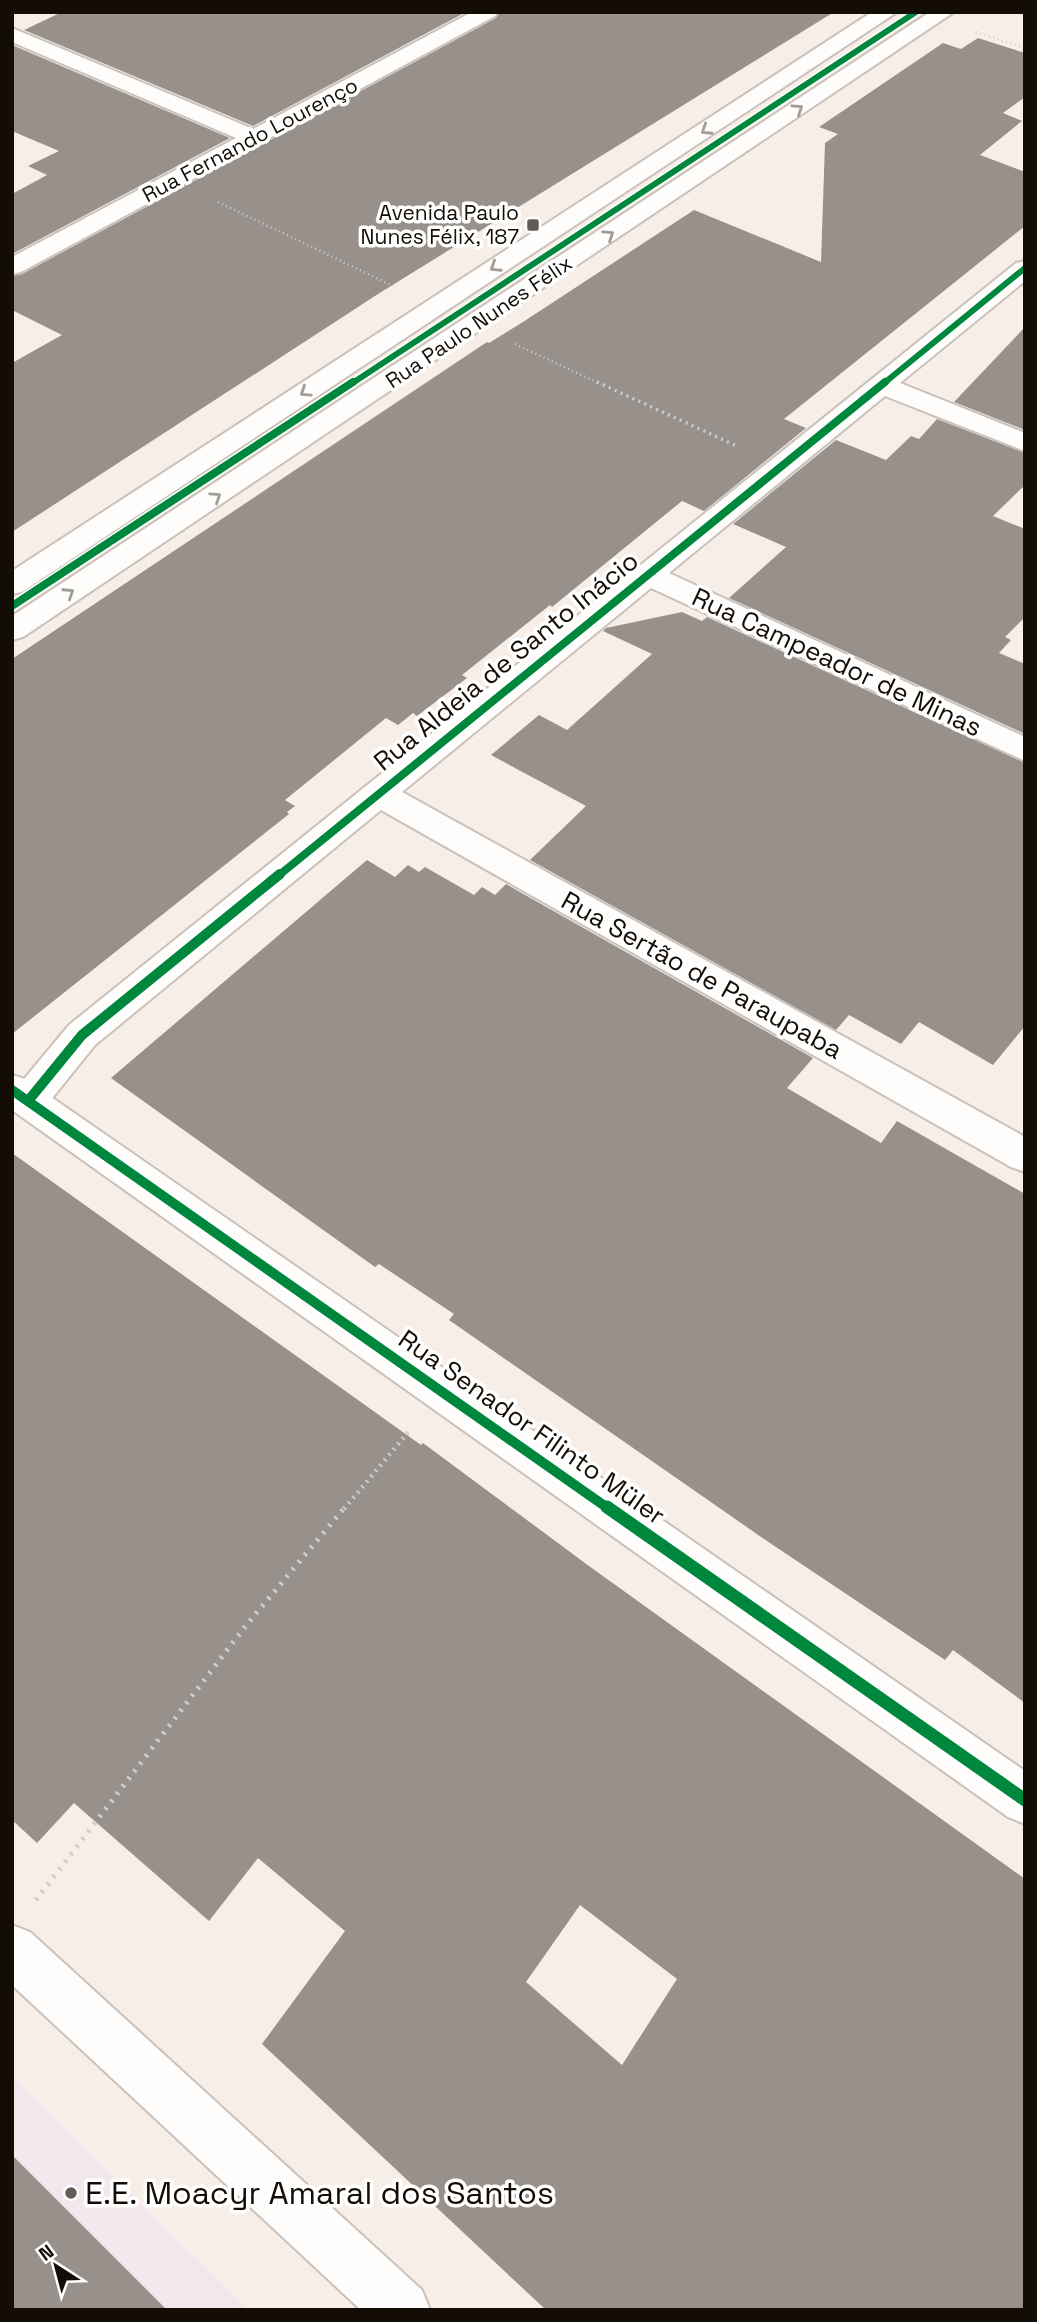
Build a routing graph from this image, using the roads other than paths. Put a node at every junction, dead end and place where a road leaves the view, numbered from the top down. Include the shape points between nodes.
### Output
1 (488, 12) edge
2 (887, 12) edge
3 (944, 12) edge
4 (12, 34) edge
5 (255, 138) junction
6 (12, 267) edge
7 (1025, 268) edge
8 (881, 385) junction
9 (1025, 443) edge
10 (649, 575) junction
11 (12, 585) edge
12 (12, 630) edge
13 (1025, 750) edge
14 (379, 794) junction
15 (20, 1096) edge
16 (1025, 1156) edge
17 (1025, 1800) edge
18 (20, 1930) edge
19 (402, 2310) edge

1 - 5 street, Rua Fernando Lourenço
2 -> 11 street, Rua Paulo Nunes Félix
12 -> 3 street, Rua Paulo Nunes Félix
4 - 5 street
5 - 6 street, Rua Fernando Lourenço
7 - 8 street, Rua Aldeia de Santo Inácio
8 - 9 street
8 - 10 street, Rua Aldeia de Santo Inácio
10 - 13 street, Rua Campeador de Minas
10 - 14 street, Rua Aldeia de Santo Inácio
14 - 15 street, Rua Aldeia de Santo Inácio via 82,1035
14 - 16 street, Rua Sertão de Paraupaba
15 - 17 street, Rua Senador Filinto Müler
18 - 19 street

